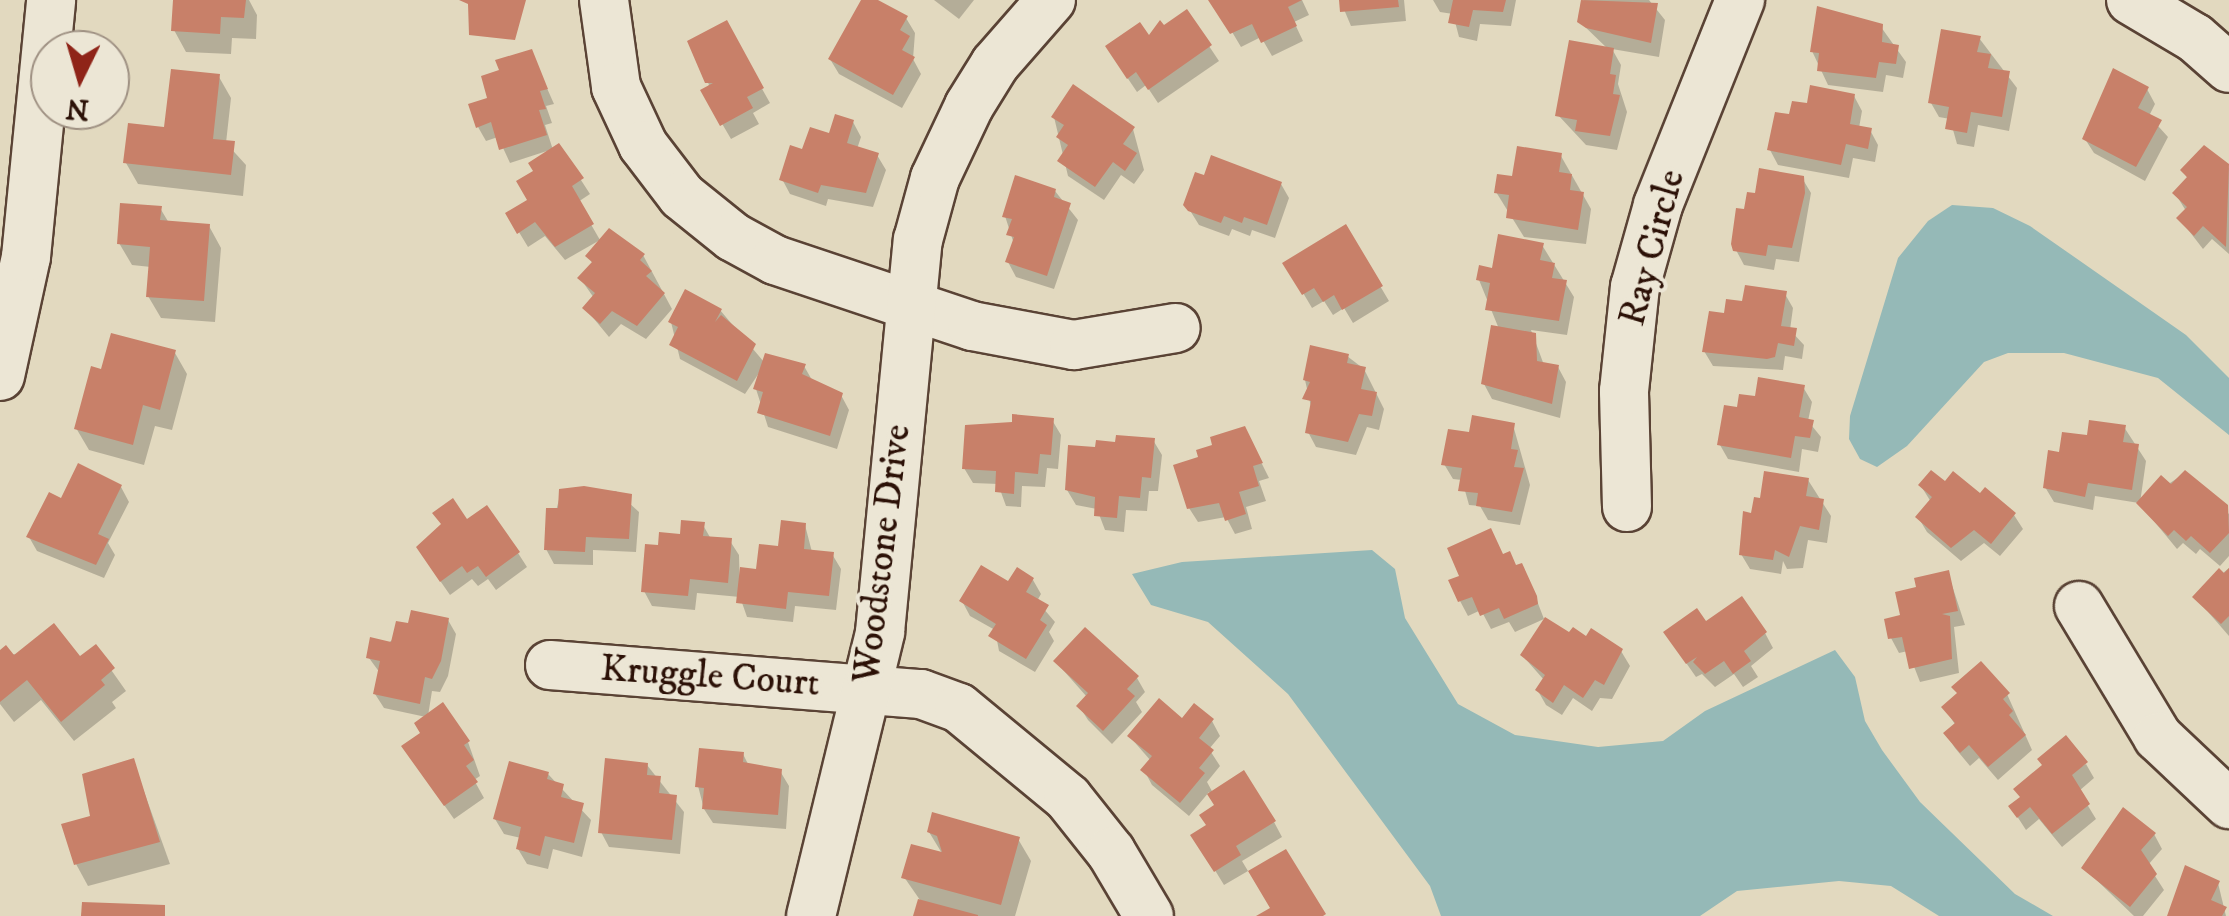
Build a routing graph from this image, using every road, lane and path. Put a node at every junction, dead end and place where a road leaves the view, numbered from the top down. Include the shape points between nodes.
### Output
1 (51, 0) edge
2 (604, 0) edge
3 (1050, 0) edge
4 (1740, 0) edge
5 (2132, 0) edge
6 (2229, 68) edge
7 (908, 304) junction
8 (1176, 328) dead end
9 (0, 376) edge
10 (1627, 507) dead end
11 (2079, 606) dead end
12 (550, 666) dead end
13 (869, 689) junction
14 (2229, 804) edge
15 (812, 916) edge
16 (1149, 916) edge

1 - 9 street via 26,257
2 - 7 street via 608,54 628,116 682,196 761,253
3 - 7 street, Woodstone Drive via 995,64 954,133 926,209
4 - 10 street, Ray Circle via 1639,270 1624,391
5 - 6 street via 2189,33
7 - 8 street via 972,326 1074,345
7 - 13 street, Woodstone Drive via 888,573
11 - 14 street via 2158,738
12 - 13 street, Kruggle Court
13 - 15 street, Woodstone Drive
13 - 16 street, Kruggle Court via 934,698 992,730 1090,824

